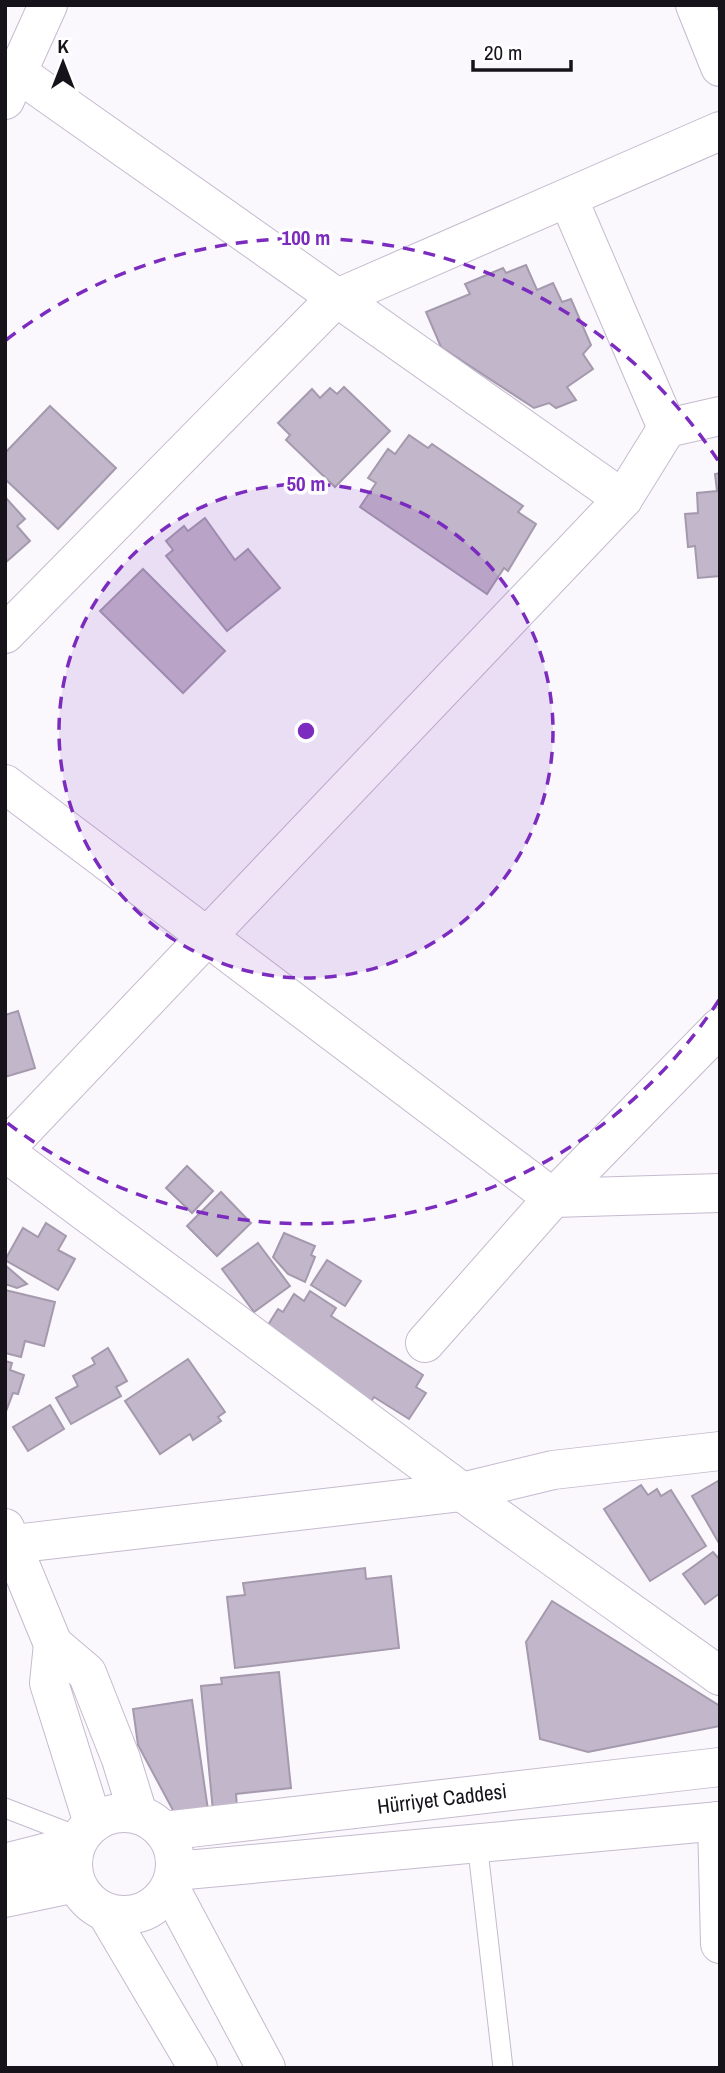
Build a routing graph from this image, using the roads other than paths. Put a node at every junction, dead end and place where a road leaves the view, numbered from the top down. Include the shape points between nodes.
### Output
1 (48, 5) edge
2 (695, 5) edge
3 (720, 67) edge
4 (11, 87) edge
5 (720, 131) edge
6 (568, 198) junction
7 (335, 299) junction
8 (720, 416) edge
9 (667, 428) junction
10 (623, 499) junction
11 (5, 635) edge
12 (5, 784) edge
13 (208, 934) junction
14 (720, 1027) edge
15 (5, 1150) edge
16 (720, 1193) edge
17 (553, 1198) junction
18 (425, 1343) dead end
19 (720, 1451) edge
20 (462, 1492) junction
21 (8, 1539) edge
22 (53, 1643) junction
23 (720, 1676) edge
24 (720, 1767) edge
25 (5, 1808) edge
26 (718, 1821) edge
27 (151, 1822) junction
28 (83, 1835) junction
29 (477, 1842) junction
30 (5, 1863) edge
31 (172, 1880) junction
32 (76, 1883) junction
33 (5, 1898) edge
34 (106, 1912) junction
35 (720, 1944) edge
36 (198, 2068) edge
37 (266, 2068) edge
38 (503, 2068) edge

1 - 4 street
2 - 3 street
4 - 7 street
5 - 6 street
6 - 7 street
6 - 9 street
7 - 10 street
7 - 11 street
8 - 9 street
9 - 10 street
10 - 13 street
12 - 13 street
13 - 15 street
13 - 17 street
14 - 17 street
15 - 20 street
16 - 17 street
17 - 18 street
19 - 20 street via 553,1471
20 - 21 street
20 - 23 street
21 - 22 street
22 - 27 street via 87,1673
22 - 28 street via 49,1683
24 - 27 street, Hürriyet Caddesi
25 - 28 lane
26 - 29 street, Hürriyet Caddesi
26 - 35 street
27 - 28 street via 114,1813
27 - 31 street via 174,1850
28 - 30 street
28 - 32 street via 73,1857
29 - 31 street, Hürriyet Caddesi
29 - 38 lane
31 - 34 street via 161,1900 135,1914
31 - 37 street
32 - 33 street
32 - 34 street via 88,1900
34 - 36 street

